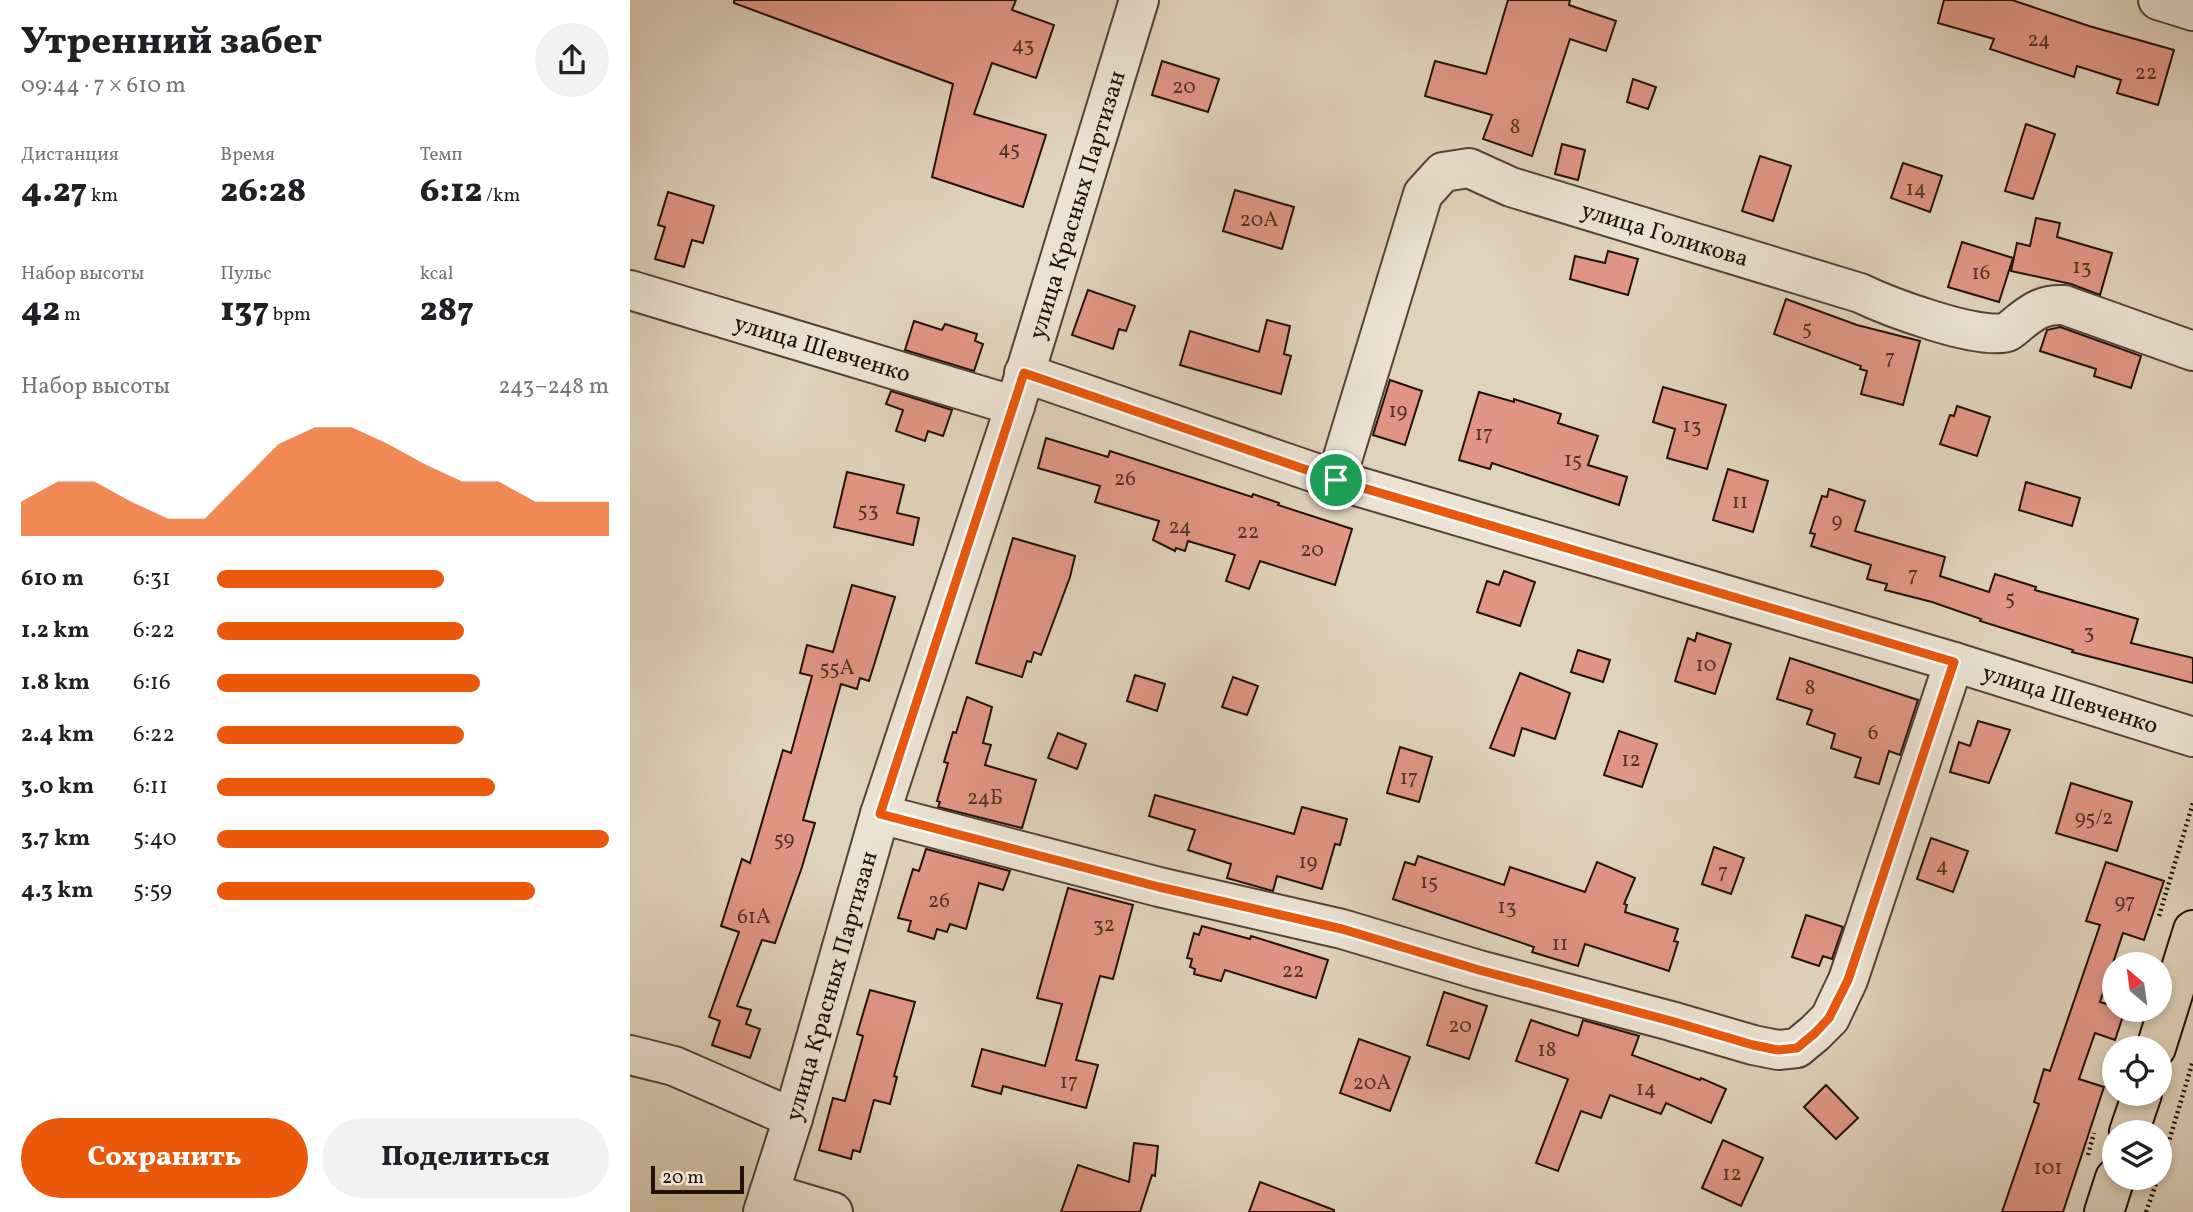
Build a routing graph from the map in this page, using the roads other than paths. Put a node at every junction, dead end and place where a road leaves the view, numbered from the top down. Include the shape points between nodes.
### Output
1 (1139, 0) edge
2 (2158, 0) edge
3 (2193, 11) edge
4 (630, 290) edge
5 (2193, 351) edge
6 (1019, 390) junction
7 (1336, 480) junction
8 (1954, 662) junction
9 (2193, 737) edge
10 (880, 814) junction
11 (2175, 927) edge
12 (2158, 1036) edge
13 (630, 1055) edge
14 (793, 1118) junction
15 (2111, 1190) edge
16 (766, 1203) edge
17 (833, 1212) edge
18 (2104, 1212) edge

1 - 6 street, улица Красных Партизан
2 - 3 street
4 - 6 street, улица Шевченко
5 - 7 street, улица Голикова via 2064,305 2037,309 2008,332 1970,330 1511,187 1469,168 1443,172 1423,194
6 - 7 street, улица Шевченко
6 - 10 street, улица Красных Партизан
7 - 8 street, улица Шевченко
8 - 9 street, улица Шевченко
8 - 10 street via 1848,980 1829,1018 1797,1048 1753,1045 1342,929
10 - 14 street, улица Красных Партизан
11 - 12 main road
13 - 14 street via 674,1066
14 - 16 street, улица Красных Партизан
15 - 18 main road
16 - 17 street

